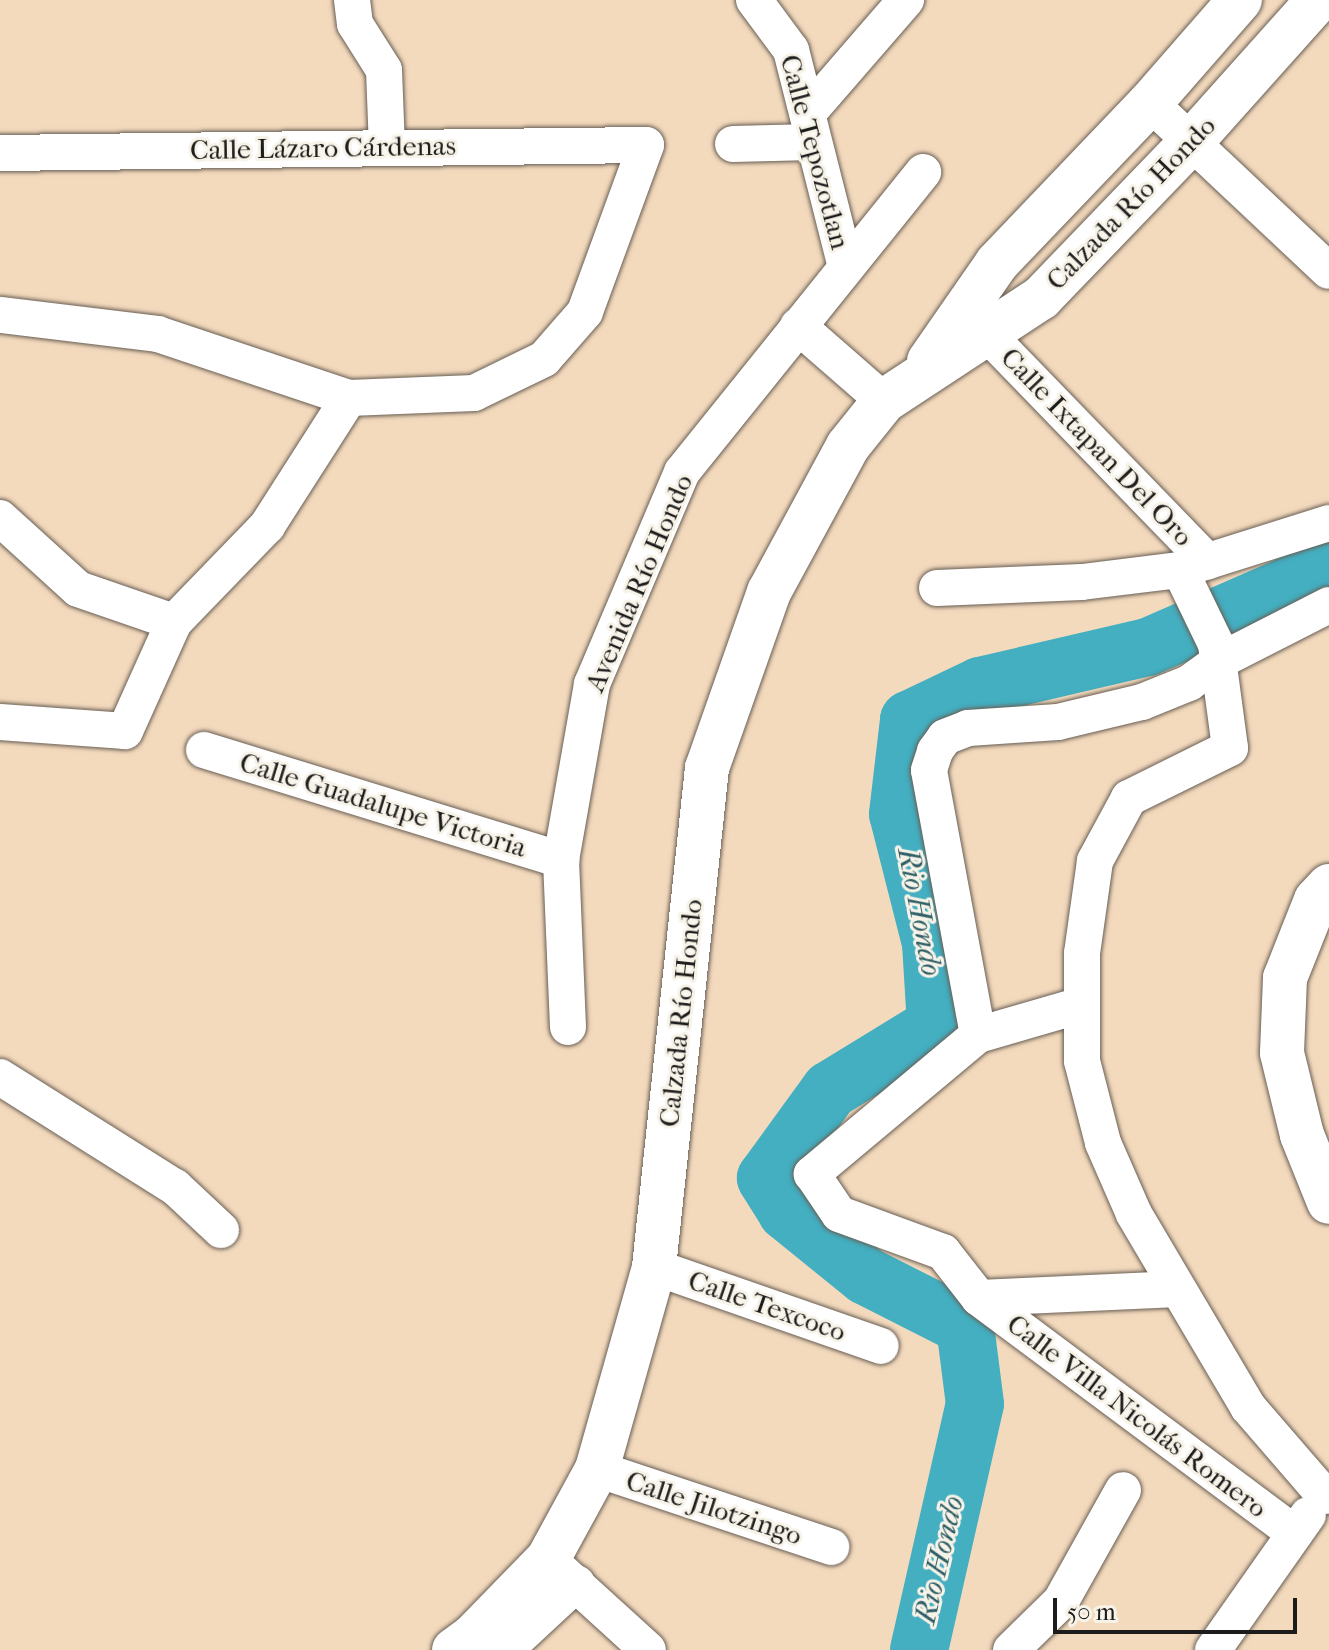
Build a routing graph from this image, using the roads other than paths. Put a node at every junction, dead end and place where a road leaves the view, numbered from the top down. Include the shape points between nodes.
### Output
1 (352, 0) edge
2 (754, 0) edge
3 (906, 0) edge
4 (1240, 0) edge
5 (1318, 0) edge
6 (1150, 103) junction
7 (810, 127) junction
8 (1192, 141) junction
9 (733, 144) dead end
10 (387, 147) junction
11 (0, 153) edge
12 (923, 172) dead end
13 (846, 267) junction
14 (1329, 271) edge
15 (0, 315) edge
16 (798, 326) junction
17 (986, 333) junction
18 (918, 376) junction
19 (349, 398) junction
20 (884, 401) junction
21 (0, 518) edge
22 (1329, 523) edge
23 (1193, 577) junction
24 (937, 588) dead end
25 (1329, 605) edge
26 (174, 622) junction
27 (1217, 652) junction
28 (0, 722) edge
29 (204, 750) dead end
30 (561, 860) junction
31 (1329, 886) edge
32 (1081, 1005) junction
33 (568, 1027) dead end
34 (978, 1035) junction
35 (0, 1077) edge
36 (1329, 1202) edge
37 (221, 1230) dead end
38 (654, 1267) junction
39 (1178, 1289) junction
40 (979, 1298) junction
41 (881, 1346) dead end
42 (597, 1469) junction
43 (1123, 1490) dead end
44 (1326, 1495) edge
45 (1294, 1533) junction
46 (831, 1547) dead end
47 (563, 1571) junction
48 (1229, 1646) edge
49 (454, 1650) edge
50 (505, 1650) edge
51 (648, 1650) edge
52 (1011, 1650) edge

1 - 10 street via 355,24 384,70
2 - 7 street, Calle Tepozotlan via 791,50
3 - 7 street
4 - 6 main road, Calzada Río Hondo
5 - 8 main road, Calzada Río Hondo
6 - 8 street
6 - 18 main road, Calzada Río Hondo via 997,263
7 - 9 street
7 - 13 street, Calle Tepozotlan
8 - 14 street
8 - 17 main road, Calzada Río Hondo via 1041,298
10 - 11 street, Calle Lázaro Cárdenas
10 - 19 street, Calle Lázaro Cárdenas via 646,145 585,312 544,359 474,393
12 - 13 street, Avenida Río Hondo
13 - 16 street, Avenida Río Hondo
15 - 19 street via 158,334
16 - 20 street
16 - 30 street, Avenida Río Hondo via 682,472 592,684
17 - 18 main road, Calzada Río Hondo
17 - 23 street, Calle Ixtapan Del Oro
18 - 20 main road, Calzada Río Hondo
19 - 26 street via 267,526
20 - 38 main road, Calzada Río Hondo via 848,446 769,592 707,768
21 - 26 street via 78,589
22 - 23 street
23 - 24 street
23 - 27 street, Calle Ixtapan Del Oro
25 - 27 street
26 - 28 street via 125,731
27 - 32 street via 1230,748 1129,798 1095,861 1082,953
27 - 34 street via 1189,683 1142,702 1058,722 968,728 945,737 935,751 929,770
29 - 30 street, Calle Guadalupe Victoria
30 - 33 street, Avenida Río Hondo
31 - 36 main road via 1316,900 1285,978 1282,1053 1302,1135
32 - 34 street
32 - 39 street via 1082,1061 1103,1143 1134,1214
34 - 40 street via 812,1174 839,1214 943,1252
35 - 37 street via 175,1187
38 - 41 street, Calle Texcoco
38 - 42 main road, Calzada Río Hondo
39 - 40 street
39 - 44 street via 1248,1407
40 - 45 street, Calle Villa Nicolás Romero
42 - 46 street, Calle Jilotzingo
42 - 47 main road, Calzada Río Hondo
43 - 52 street via 1061,1601
44 - 45 street
45 - 48 street
47 - 49 main road, Calzada Río Hondo
47 - 50 street
47 - 51 street

